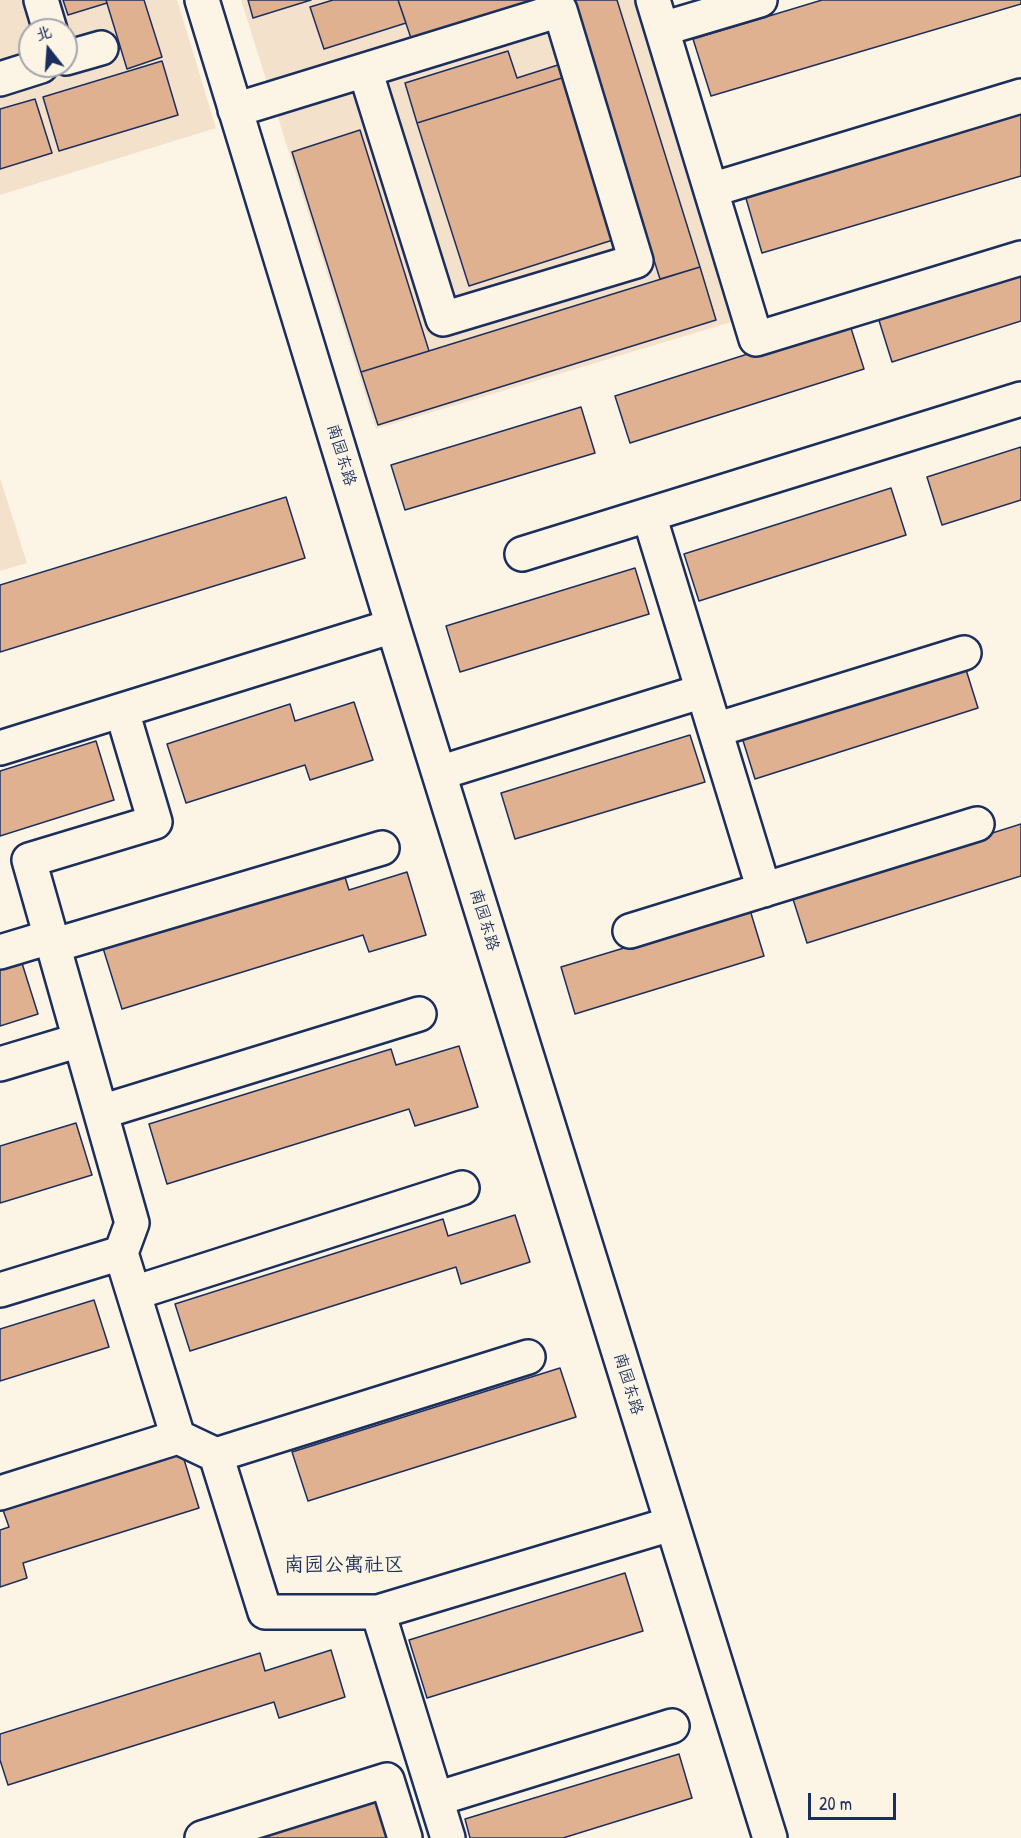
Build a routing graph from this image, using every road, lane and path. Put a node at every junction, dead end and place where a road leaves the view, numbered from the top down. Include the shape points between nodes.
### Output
1 (41, 0) edge
2 (202, 0) edge
3 (760, 0) edge
4 (657, 15) edge
5 (46, 18) edge
6 (101, 48) dead end
7 (78, 55) edge
8 (365, 70) junction
9 (18, 73) edge
10 (0, 79) edge
11 (1021, 96) edge
12 (235, 110) junction
13 (711, 190) junction
14 (1021, 258) edge
15 (1021, 399) edge
16 (649, 515) junction
17 (522, 554) dead end
18 (393, 626) junction
19 (964, 653) dead end
20 (703, 691) junction
21 (122, 711) junction
22 (715, 730) junction
23 (0, 748) edge
24 (439, 773) junction
25 (977, 824) dead end
26 (382, 848) dead end
27 (764, 890) junction
28 (630, 931) dead end
29 (51, 942) junction
30 (0, 952) edge
31 (419, 1014) dead end
32 (80, 1040) junction
33 (0, 1064) edge
34 (101, 1112) junction
35 (462, 1188) dead end
36 (121, 1253) junction
37 (0, 1290) edge
38 (134, 1293) junction
39 (528, 1357) dead end
40 (178, 1437) junction
41 (216, 1455) junction
42 (0, 1493) edge
43 (671, 1524) junction
44 (378, 1612) junction
45 (672, 1726) dead end
46 (436, 1799) junction
47 (202, 1838) edge
48 (405, 1838) edge
49 (448, 1838) edge
50 (770, 1838) edge

1 - 5 street
2 - 12 street, 南园东路
3 - 4 street
4 - 13 street
6 - 7 street
8 - 8 street via 560,10 636,261 443,319
8 - 12 street
9 - 10 street
11 - 13 street
12 - 18 street, 南园东路
13 - 14 street via 756,339
15 - 16 street
16 - 17 street
16 - 20 street
18 - 21 street
18 - 24 street, 南园东路
19 - 22 street
20 - 22 street
20 - 24 street
21 - 23 street
21 - 29 street via 155,822 29,860
22 - 27 street
24 - 43 street, 南园东路
25 - 27 street
26 - 29 street
27 - 28 street
29 - 30 street
29 - 32 street
31 - 34 street
32 - 33 street
32 - 34 street
34 - 36 street via 132,1223
35 - 38 street
36 - 37 street
36 - 38 street
38 - 40 street
39 - 41 street
40 - 41 street
40 - 42 street
41 - 44 street via 265,1612
43 - 44 street
43 - 50 street, 南园东路
44 - 46 street
45 - 46 street
46 - 49 street
47 - 48 street via 387,1780

